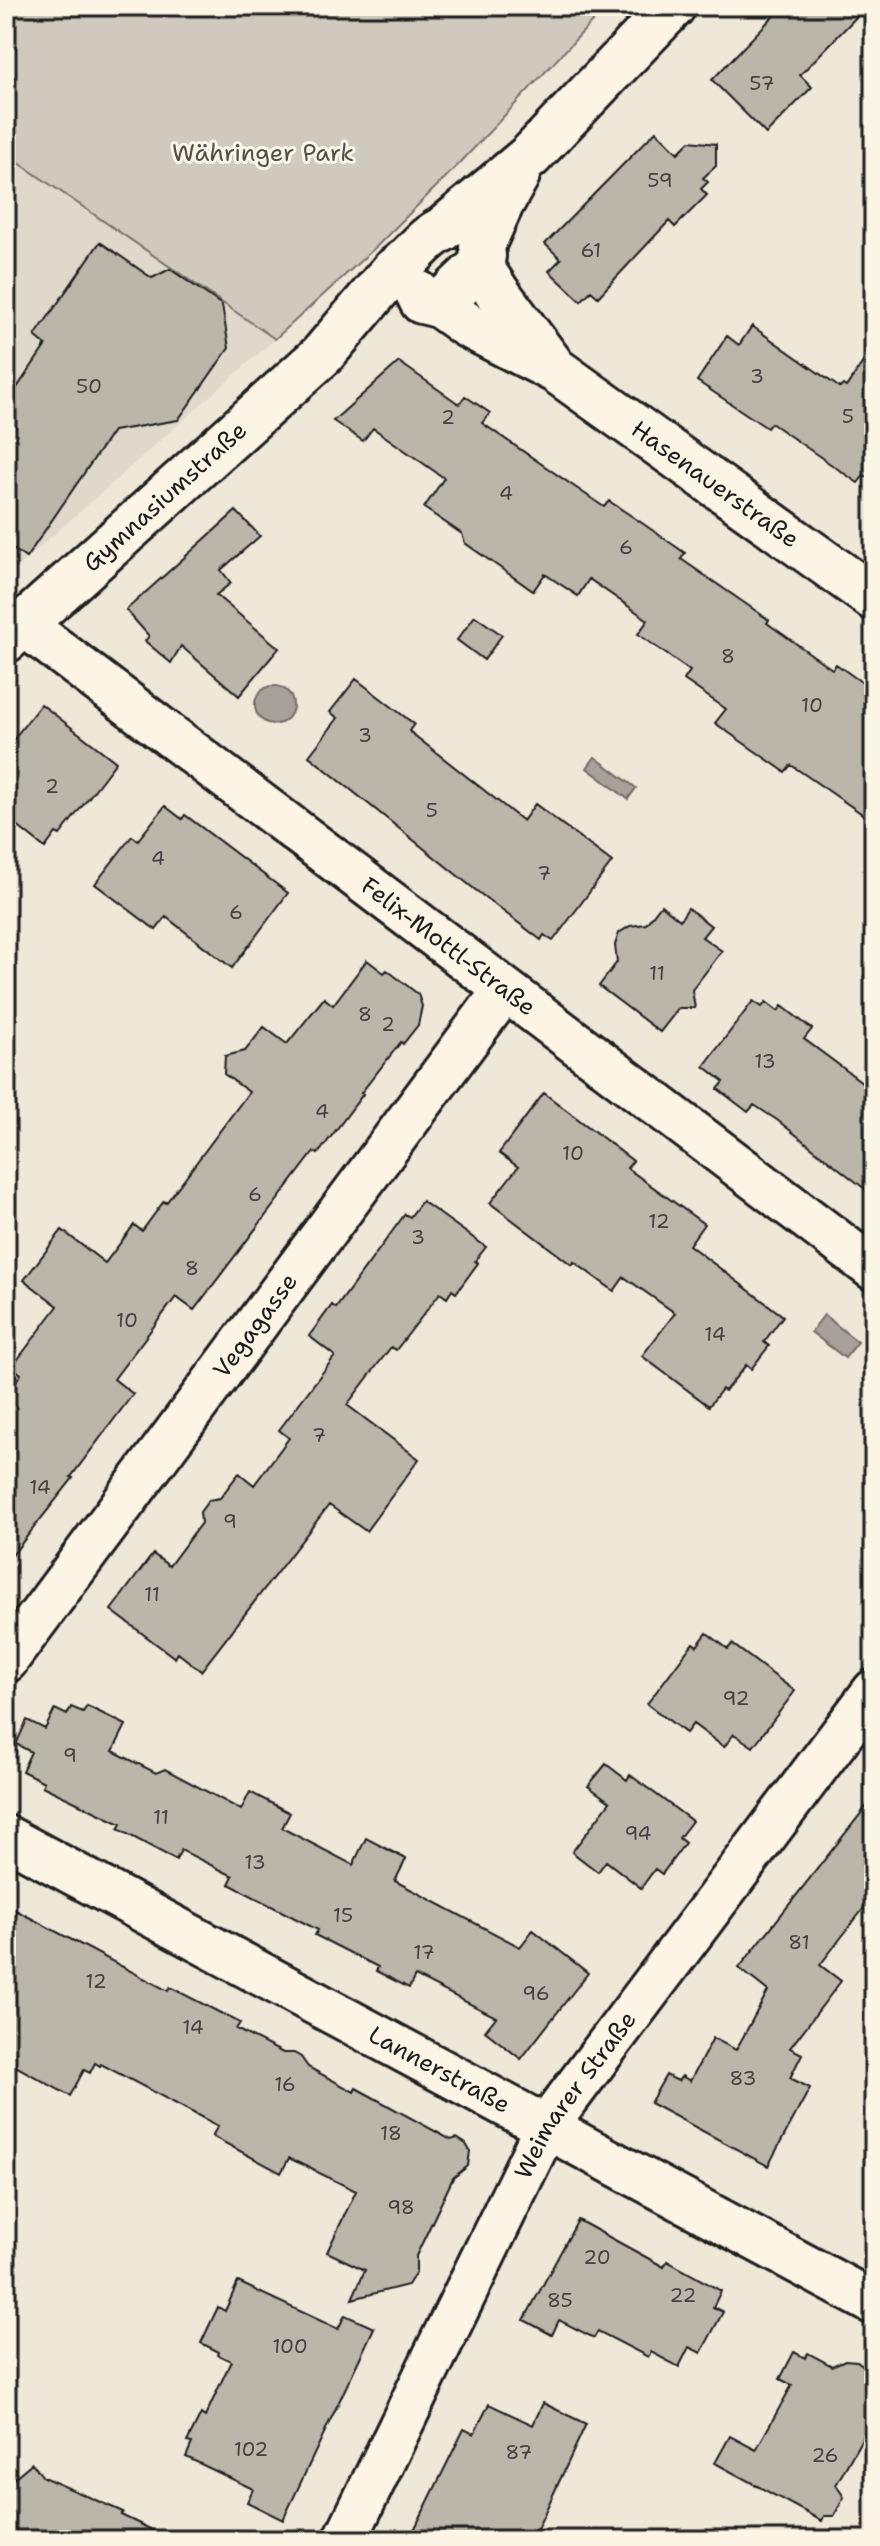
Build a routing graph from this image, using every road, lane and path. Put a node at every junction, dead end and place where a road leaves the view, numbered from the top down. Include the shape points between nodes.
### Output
1 (673, 6) edge
2 (530, 156) junction
3 (443, 229) junction
4 (481, 256) junction
5 (424, 289) junction
6 (557, 371) junction
7 (874, 598) edge
8 (15, 632) edge
9 (504, 991) junction
10 (874, 1269) edge
11 (6, 1661) edge
12 (874, 1691) edge
13 (6, 1837) edge
14 (546, 2127) junction
15 (874, 2303) edge
16 (345, 2540) edge

1 - 2 street, Gymnasiumstraße
2 - 3 street, Gymnasiumstraße
2 - 4 street, Gymnasiumstraße via 501,204
3 - 4 street via 455,229
3 - 5 street, Gymnasiumstraße via 430,235
4 - 5 street, Gymnasiumstraße
4 - 6 street, Hasenauerstraße via 497,292
5 - 6 street, Hasenauerstraße via 467,325
5 - 8 street, Gymnasiumstraße via 385,279 322,355
6 - 7 street, Hasenauerstraße
8 - 9 street, Felix-Mottl-Straße
9 - 10 street, Felix-Mottl-Straße
9 - 11 street, Vegagasse
12 - 14 street, Weimarer Straße
13 - 14 street, Lannerstraße
14 - 15 street, Lannerstraße
14 - 16 street, Weimarer Straße

